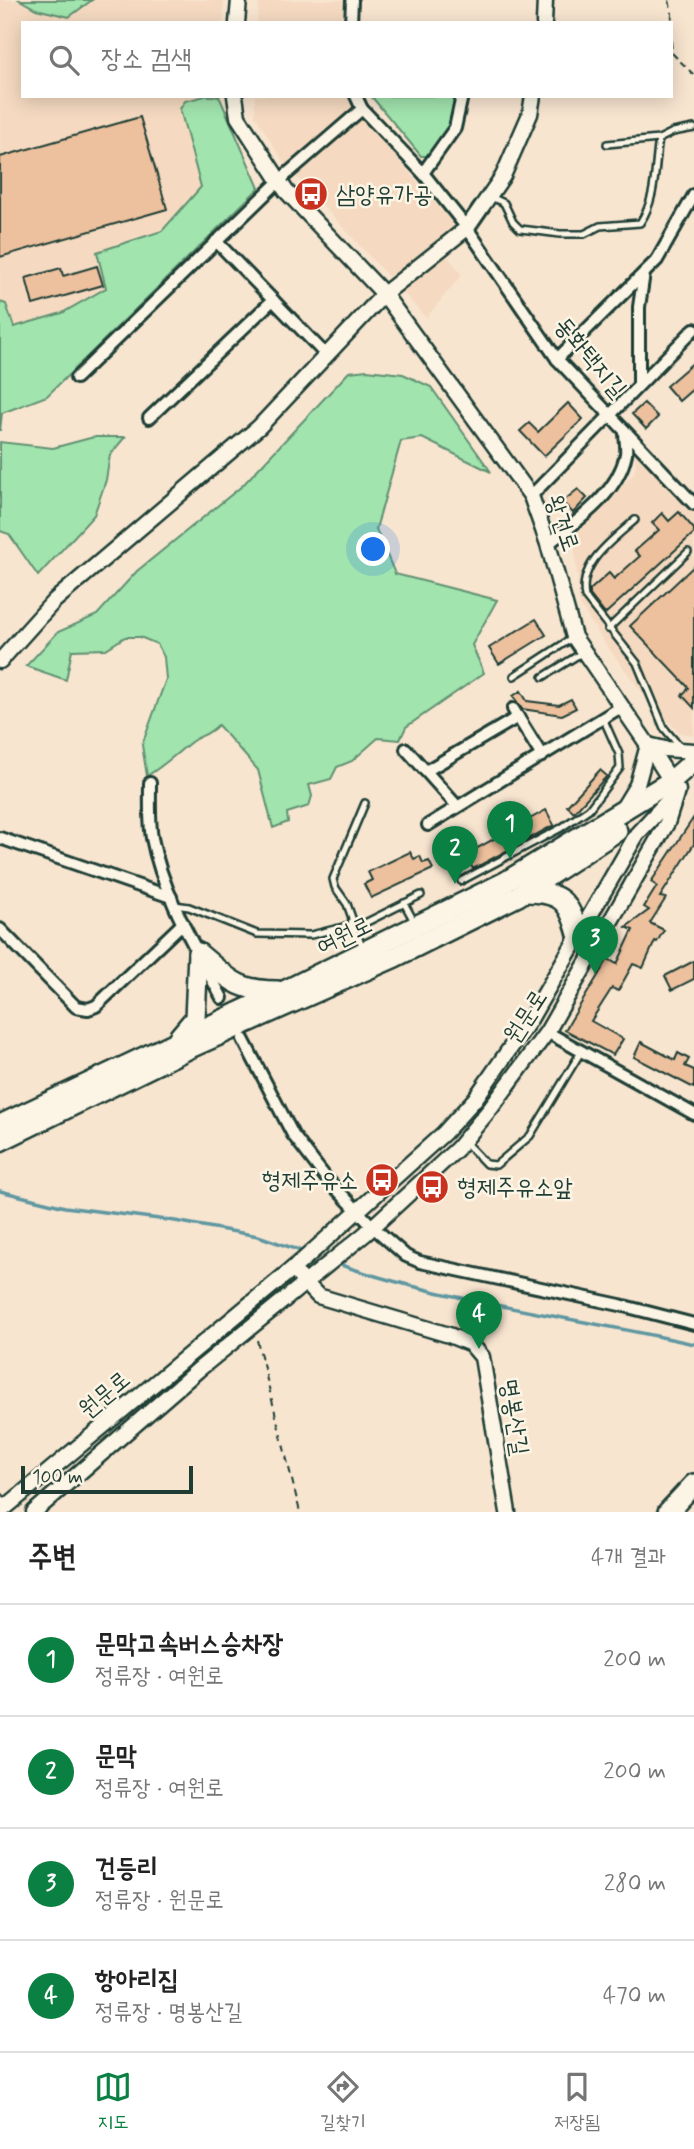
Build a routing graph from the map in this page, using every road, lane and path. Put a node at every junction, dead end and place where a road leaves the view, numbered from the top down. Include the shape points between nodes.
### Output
1 (239, 0) edge
2 (352, 0) edge
3 (545, 0) edge
4 (669, 0) edge
5 (237, 21) edge
6 (351, 21) edge
7 (544, 21) edge
8 (672, 21) edge
9 (673, 54) edge
10 (694, 75) edge
11 (235, 98) edge
12 (357, 98) edge
13 (462, 98) edge
14 (533, 98) edge
15 (362, 108) junction
16 (694, 128) edge
17 (659, 139) junction
18 (607, 145) dead end
19 (423, 173) junction
20 (279, 180) junction
21 (694, 195) edge
22 (489, 197) junction
23 (467, 228) junction
24 (216, 241) junction
25 (644, 273) junction
26 (384, 294) junction
27 (273, 300) junction
28 (694, 329) edge
29 (326, 355) junction
30 (557, 359) junction
31 (76, 377) dead end
32 (639, 384) junction
33 (610, 414) junction
34 (149, 418) dead end
35 (625, 432) junction
36 (531, 496) junction
37 (694, 504) edge
38 (635, 520) dead end
39 (548, 544) junction
40 (688, 552) dead end
41 (608, 629) junction
42 (574, 637) junction
43 (583, 652) junction
44 (0, 661) edge
45 (514, 676) dead end
46 (543, 677) dead end
47 (621, 706) junction
48 (603, 718) junction
49 (649, 745) junction
50 (406, 749) dead end
51 (690, 754) edge
52 (542, 756) junction
53 (426, 771) junction
54 (150, 783) dead end
55 (681, 784) edge
56 (365, 803) dead end
57 (457, 806) junction
58 (618, 815) junction
59 (428, 825) dead end
60 (0, 838) edge
61 (461, 881) dead end
62 (525, 892) junction
63 (421, 895) dead end
64 (173, 901) junction
65 (404, 903) junction
66 (183, 923) junction
67 (416, 926) junction
68 (352, 927) junction
69 (0, 929) edge
70 (578, 934) junction
71 (366, 951) junction
72 (198, 953) junction
73 (286, 990) junction
74 (222, 998) dead end
75 (529, 1021) junction
76 (547, 1032) junction
77 (176, 1040) junction
78 (243, 1040) dead end
79 (581, 1052) junction
80 (694, 1114) edge
81 (0, 1125) edge
82 (464, 1140) junction
83 (0, 1141) edge
84 (354, 1215) junction
85 (369, 1231) junction
86 (298, 1264) junction
87 (310, 1279) junction
88 (694, 1324) edge
89 (253, 1326) junction
90 (694, 1484) edge
91 (694, 1503) edge
92 (5, 1507) edge
93 (34, 1512) edge
94 (300, 1512) edge
95 (508, 1512) edge
96 (668, 1512) edge
97 (685, 1512) edge

1 - 5 street
2 - 6 street
3 - 7 street
4 - 8 path
9 - 10 path
11 - 20 street, 왕건로 via 238,117
12 - 15 street, 동화택지길
13 - 19 street via 455,128
14 - 22 street via 503,176
15 - 19 street, 동화택지길
15 - 20 street
16 - 17 lane
17 - 18 lane
17 - 22 lane via 654,193 640,223 600,226 584,234 520,229 505,203
19 - 23 street, 동화택지길
20 - 24 street
20 - 26 street, 왕건로
21 - 25 street via 657,260
22 - 23 street
23 - 26 street
23 - 30 street, 동화택지길
24 - 27 street
24 - 31 street
25 - 30 street
25 - 32 street
26 - 29 street
26 - 36 street, 왕건로
27 - 29 street
27 - 34 street
28 - 32 street
29 - 44 street via 259,427 54,601
30 - 33 street, 동화택지길
32 - 33 street
33 - 35 street, 동화택지길
33 - 36 street
35 - 37 street, 동화택지길
35 - 39 street via 626,453 617,477 588,512
36 - 39 street, 왕건로
38 - 41 lane via 593,559 582,585 584,597
39 - 42 street, 왕건로
40 - 41 lane
41 - 51 lane via 638,663 664,728
42 - 43 street, 왕건로
42 - 45 lane
43 - 46 lane
43 - 47 street, 왕건로
47 - 48 street
47 - 49 street, 왕건로
48 - 52 street
48 - 61 lane via 619,754 620,768 589,809
49 - 51 street
49 - 55 street, 왕건로
49 - 58 street via 638,785
50 - 53 street
51 - 55 highway, 여원로
52 - 53 street via 516,713
52 - 57 street
53 - 57 street
54 - 64 street via 152,836
55 - 58 highway, 여원로
55 - 62 highway, 여원로
55 - 70 street, 원문로 via 638,834
55 - 76 street, 원문로 via 667,823
56 - 68 lane via 333,879 347,904
57 - 59 street
58 - 67 highway, 여원로 via 505,883
60 - 64 street
62 - 70 highway via 546,892 567,903
62 - 83 highway, 여원로
63 - 65 lane
64 - 66 street
64 - 68 lane via 257,934 311,935
65 - 67 lane
65 - 68 lane
66 - 69 street via 88,1009 76,1007
66 - 72 street
67 - 71 highway, 여원로
68 - 71 lane
70 - 75 street, 원문로
71 - 73 highway, 여원로
72 - 73 highway via 239,986 256,991
72 - 74 street
72 - 77 highway via 195,1018
73 - 77 highway, 여원로
75 - 76 street
75 - 84 street, 원문로 via 475,1100
76 - 79 street
76 - 82 street, 원문로
77 - 81 highway, 여원로
78 - 84 street via 293,1135
79 - 80 street
79 - 82 lane via 530,1136 496,1165 486,1164
82 - 85 street, 원문로
84 - 85 street
84 - 86 street, 원문로
85 - 87 street, 원문로
85 - 88 street via 420,1262
86 - 87 street
86 - 92 street, 원문로
87 - 89 street, 원문로
87 - 95 street, 명봉산길 via 318,1296 449,1335 477,1350 482,1357
89 - 93 street, 원문로
89 - 94 path
90 - 96 highway
91 - 97 highway

